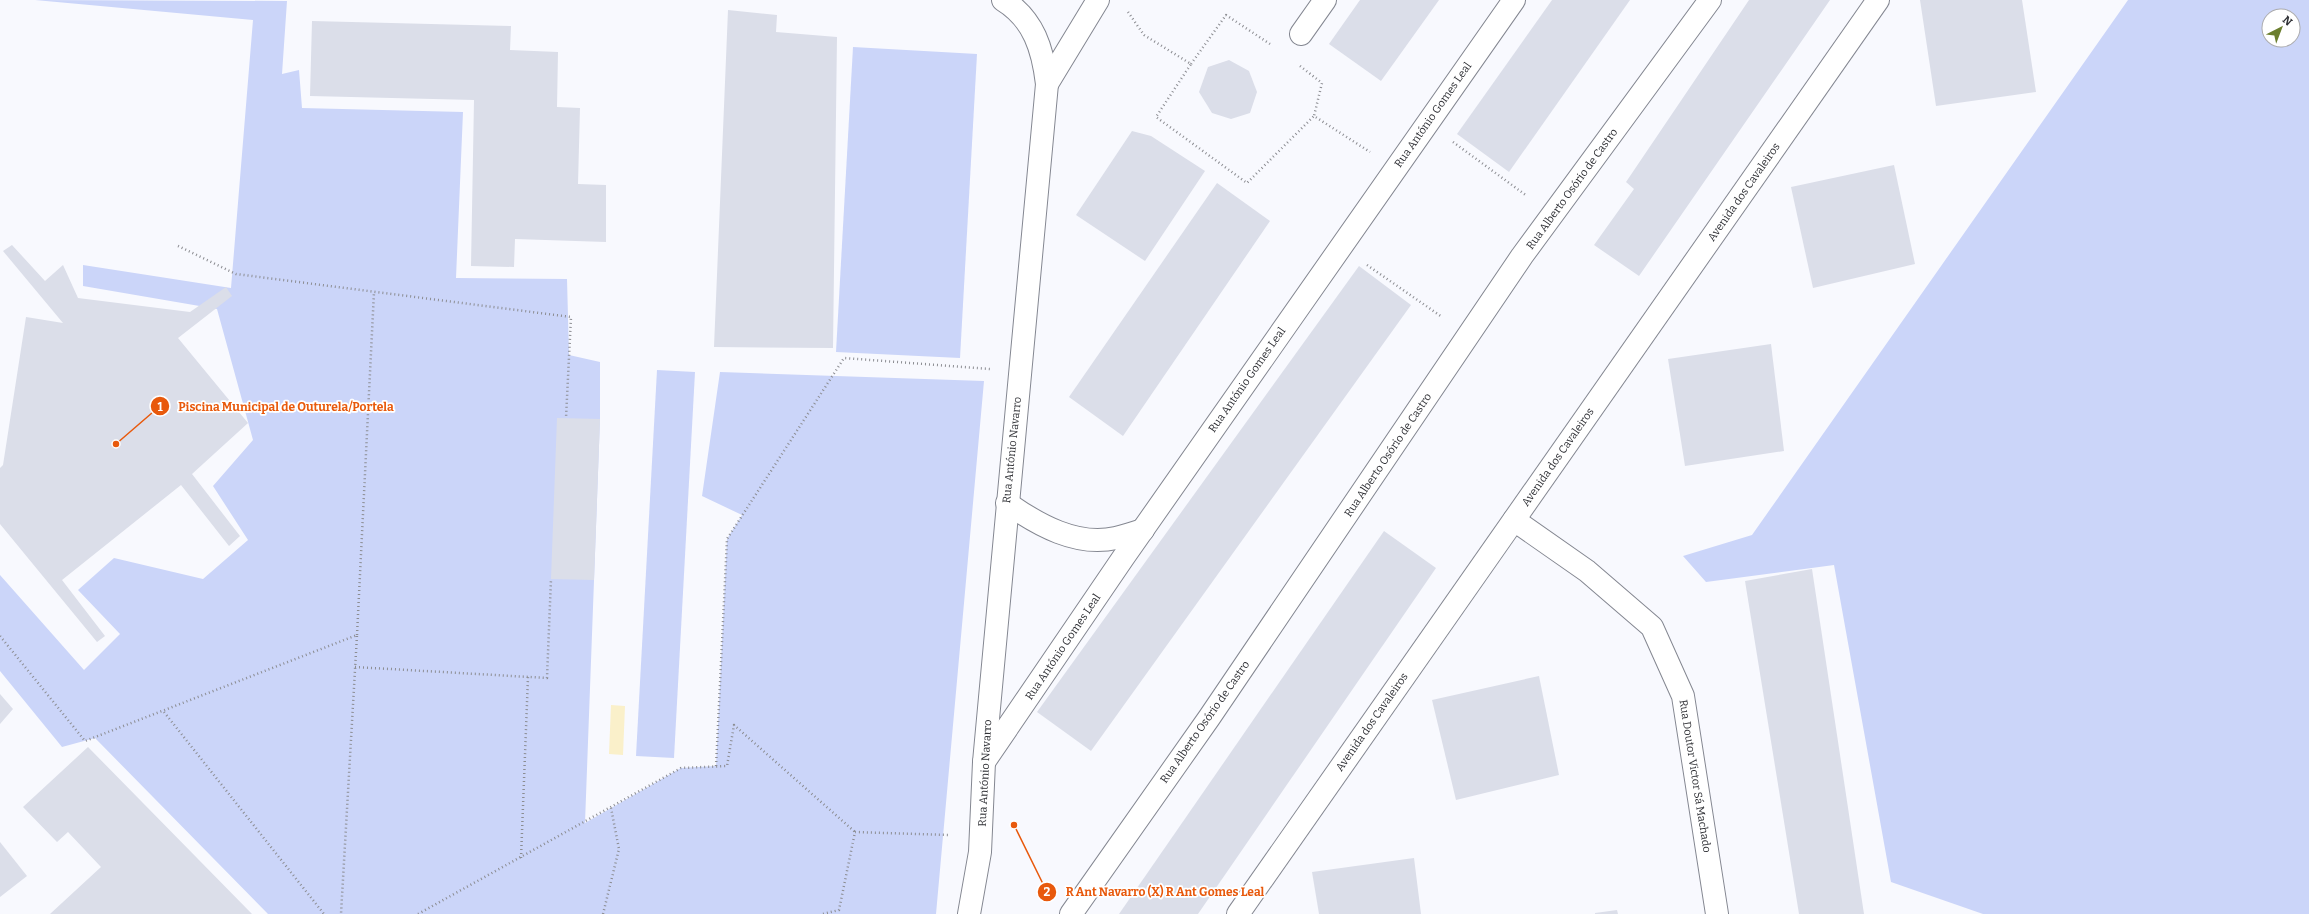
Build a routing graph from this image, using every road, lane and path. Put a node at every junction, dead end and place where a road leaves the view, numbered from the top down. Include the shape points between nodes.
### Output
1 (1003, 0) edge
2 (1098, 0) edge
3 (1325, 0) edge
4 (1514, 0) edge
5 (1710, 0) edge
6 (1878, 0) edge
7 (1124, 6) dead end
8 (1301, 34) dead end
9 (1275, 47) dead end
10 (1191, 64) junction
11 (1298, 65) dead end
12 (1047, 84) junction
13 (1314, 116) junction
14 (1427, 123) junction
15 (1396, 168) junction
16 (1553, 215) junction
17 (178, 246) dead end
18 (1341, 247) junction
19 (374, 292) junction
20 (1469, 336) junction
21 (1020, 372) junction
22 (566, 418) dead end
23 (1007, 503) junction
24 (1514, 520) junction
25 (1143, 530) junction
26 (551, 579) dead end
27 (357, 635) junction
28 (0, 636) edge
29 (355, 667) junction
30 (528, 677) junction
31 (164, 712) junction
32 (984, 762) junction
33 (716, 766) junction
34 (611, 808) junction
35 (855, 832) junction
36 (981, 837) junction
37 (521, 858) junction
38 (324, 914) edge
39 (341, 914) edge
40 (418, 914) edge
41 (603, 914) edge
42 (823, 914) edge
43 (969, 914) edge
44 (1071, 914) edge
45 (1238, 914) edge
46 (1717, 914) edge

1 - 12 street, Rua António Navarro via 1029,24 1043,55
2 - 12 street
3 - 8 street
4 - 14 street, Rua António Gomes Leal
5 - 16 street, Rua Alberto Osório de Castro
6 - 24 street, Avenida dos Cavaleiros
7 - 10 path via 1144,35
9 - 10 path via 1226,15
10 - 13 path via 1156,117 1247,183
11 - 13 path via 1322,83
12 - 21 street, Rua António Navarro
13 - 15 path
14 - 15 street, Rua António Gomes Leal
14 - 16 path
15 - 18 street, Rua António Gomes Leal
16 - 20 street, Rua Alberto Osório de Castro
17 - 19 path via 236,274
18 - 20 path
18 - 25 street, Rua António Gomes Leal
19 - 22 path via 571,317
19 - 27 path
20 - 44 street, Rua Alberto Osório de Castro via 1209,718
21 - 23 street, Rua António Navarro
21 - 33 path via 844,358 727,539
23 - 25 street via 1041,525 1069,536 1096,540 1116,538
23 - 32 street, Rua António Navarro
24 - 45 street, Avenida dos Cavaleiros
24 - 46 street, Rua Doutor Victor Sá Machado via 1588,571 1652,627 1683,696
25 - 32 street, Rua António Gomes Leal
26 - 30 path via 547,678
27 - 29 path
27 - 31 path
28 - 31 path via 85,741
29 - 30 path
29 - 39 path
30 - 37 path
31 - 38 path
32 - 36 street, Rua António Navarro
33 - 34 path via 681,768
33 - 35 path via 727,766 734,725
34 - 37 path
34 - 41 path via 618,849
35 - 36 path
35 - 42 path via 839,910
36 - 43 street, Rua António Navarro
37 - 40 path

